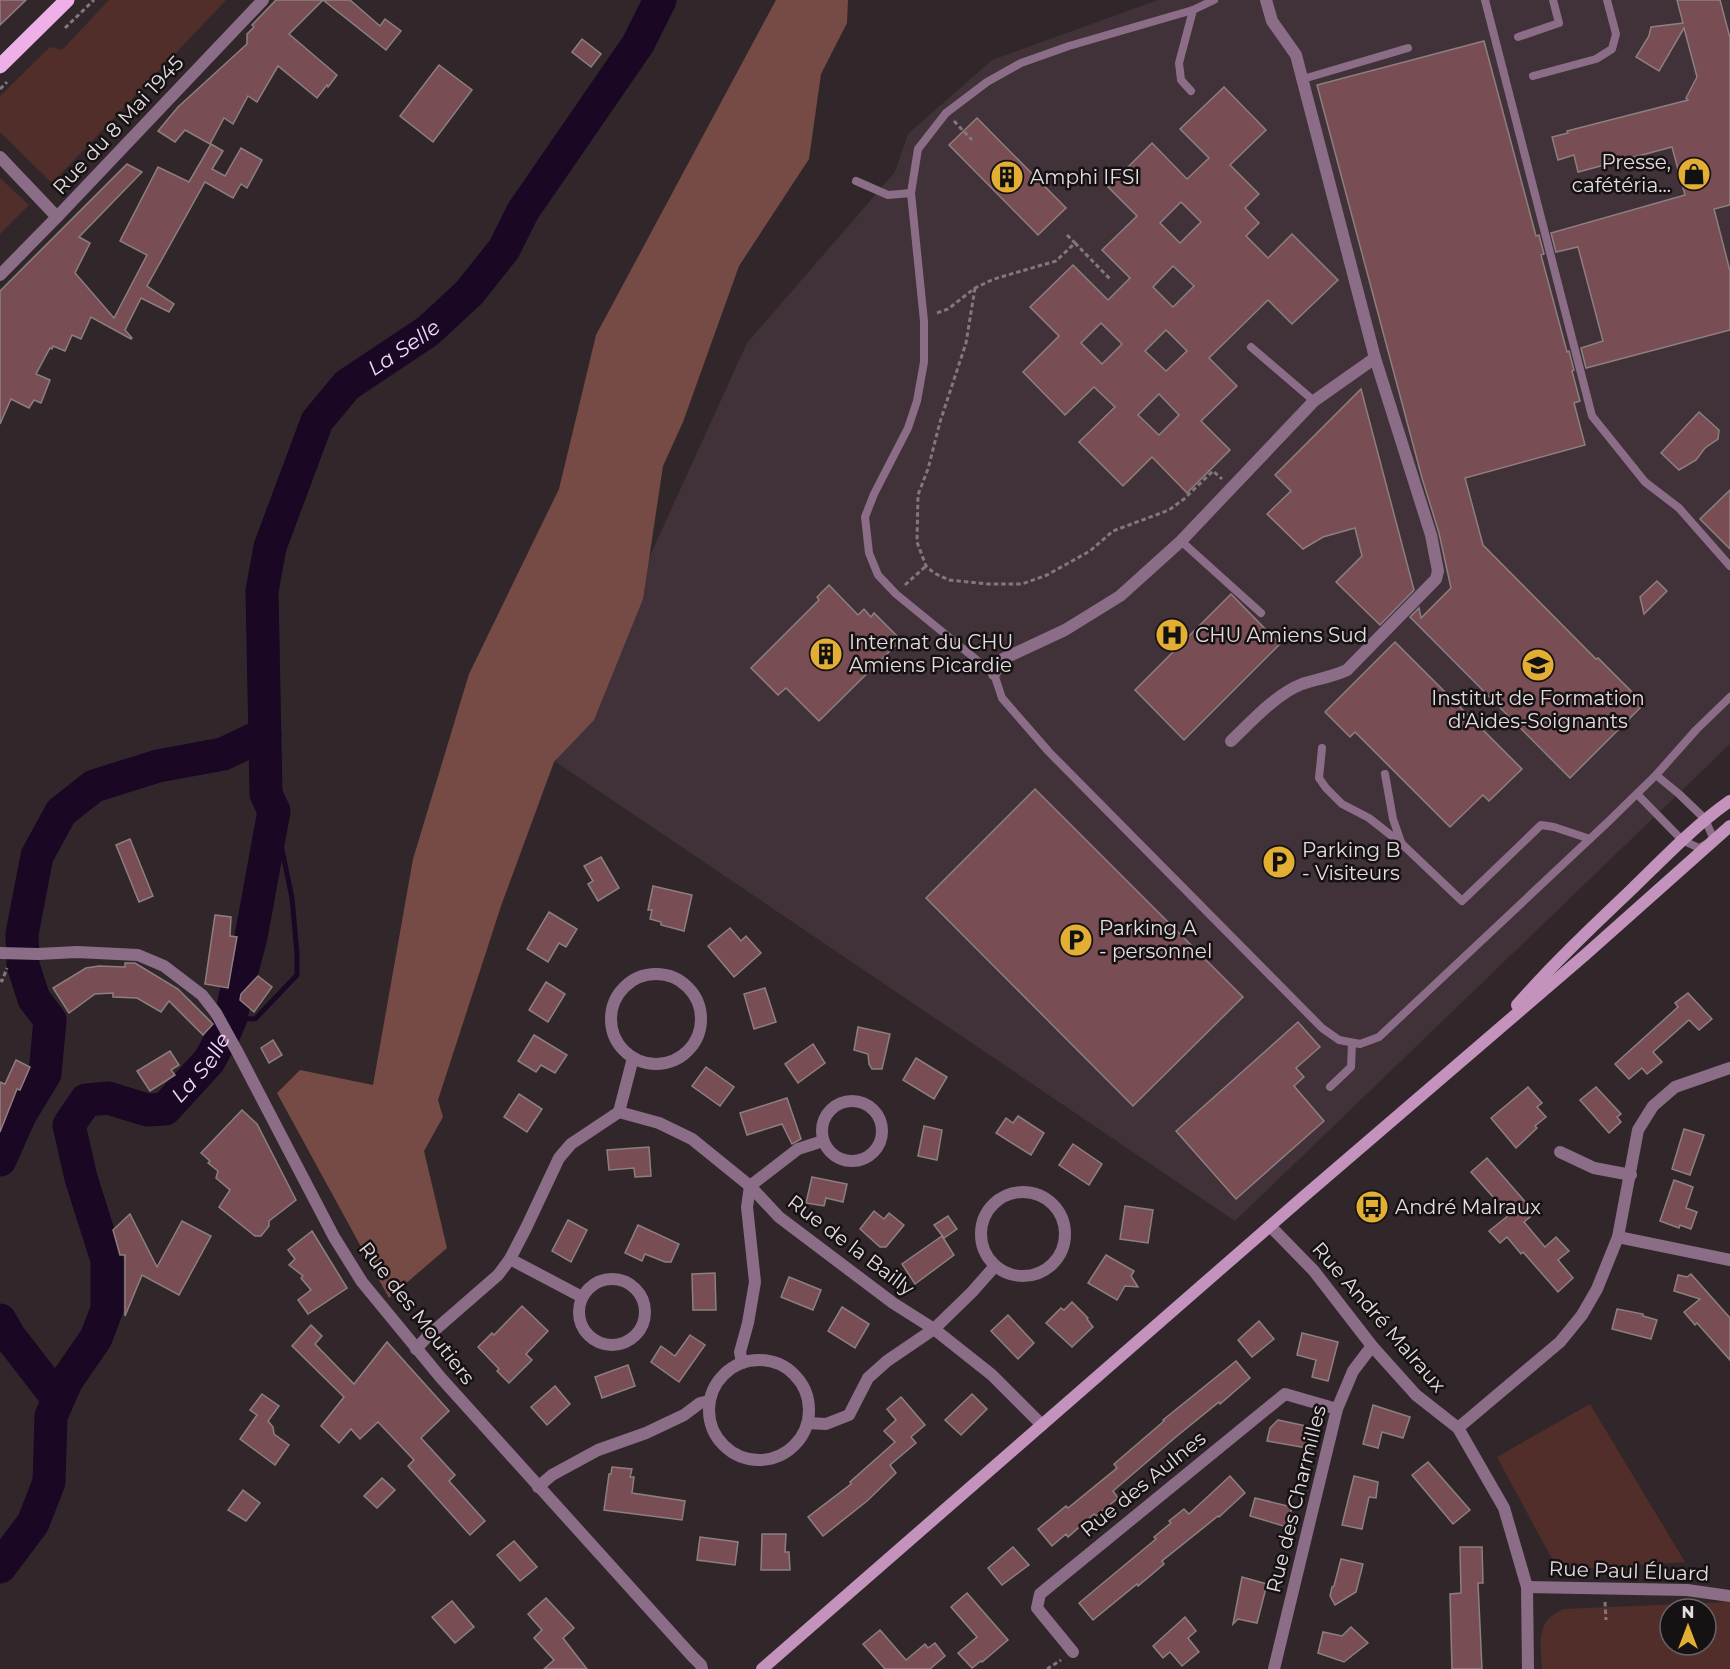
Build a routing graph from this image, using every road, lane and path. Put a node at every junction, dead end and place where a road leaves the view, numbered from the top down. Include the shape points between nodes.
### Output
1 (67, 0) edge
2 (263, 0) edge
3 (1214, 0) edge
4 (1266, 0) edge
5 (1485, 0) edge
6 (1553, 0) edge
7 (1607, 0) edge
8 (1193, 10) junction
9 (1518, 37) dead end
10 (1408, 48) dead end
11 (0, 66) edge
12 (1533, 76) dead end
13 (1303, 79) junction
14 (1191, 91) dead end
15 (946, 113) junction
16 (972, 140) dead end
17 (0, 157) edge
18 (856, 181) dead end
19 (911, 193) junction
20 (57, 218) junction
21 (1067, 236) dead end
22 (1075, 243) junction
23 (0, 275) edge
24 (1110, 279) dead end
25 (975, 288) junction
26 (924, 321) junction
27 (1251, 347) dead end
28 (1375, 358) junction
29 (1314, 401) junction
30 (1232, 488) junction
31 (1181, 541) junction
32 (926, 566) junction
33 (1730, 566) edge
34 (896, 594) junction
35 (1261, 613) dead end
36 (994, 674) junction
37 (1730, 697) edge
38 (1231, 741) dead end
39 (1322, 748) dead end
40 (1385, 774) dead end
41 (1656, 775) junction
42 (1637, 794) junction
43 (1730, 801) edge
44 (1706, 819) junction
45 (1730, 826) edge
46 (1590, 839) junction
47 (1682, 840) junction
48 (1714, 840) junction
49 (1402, 844) junction
50 (3, 953) edge
51 (1491, 1035) junction
52 (1352, 1043) junction
53 (633, 1058) junction
54 (1730, 1068) edge
55 (1330, 1087) dead end
56 (619, 1112) junction
57 (823, 1141) junction
58 (1560, 1152) dead end
59 (1630, 1175) junction
60 (750, 1186) junction
61 (1270, 1226) junction
62 (1618, 1238) junction
63 (510, 1259) junction
64 (1730, 1260) edge
65 (995, 1266) junction
66 (582, 1297) junction
67 (934, 1329) junction
68 (1372, 1346) junction
69 (416, 1349) junction
70 (742, 1363) junction
71 (709, 1401) junction
72 (1336, 1408) junction
73 (808, 1423) junction
74 (1042, 1425) junction
75 (1458, 1428) junction
76 (538, 1487) junction
77 (1527, 1587) junction
78 (1730, 1596) edge
79 (1073, 1652) dead end
80 (702, 1669) edge
81 (762, 1669) edge
82 (1274, 1669) edge
83 (1528, 1669) edge

1 - 11 main road
2 - 20 street, Rue du 8 Mai 1945
3 - 8 lane
4 - 13 street via 1272,21 1296,55
5 - 33 lane via 1592,416 1645,482 1679,508
6 - 9 lane via 1559,23
7 - 12 lane via 1616,34 1612,49 1596,59
8 - 14 lane via 1179,63 1181,80
8 - 15 lane via 1021,63 987,82
10 - 13 lane
13 - 28 street
15 - 16 path
15 - 19 lane via 918,149
17 - 20 street
18 - 19 lane via 888,195
19 - 26 lane
20 - 23 street, Rue du 8 Mai 1945
21 - 22 path
22 - 24 path
22 - 25 path via 1056,261
25 - 26 path
25 - 32 path via 966,343 918,495 917,542
26 - 34 lane via 924,362 917,401 865,517 875,568
27 - 29 lane
28 - 29 street
28 - 38 street via 1431,535 1436,579 1347,670 1285,693
29 - 30 street
30 - 31 street
30 - 32 path via 1213,471 1169,510 1113,531 1090,551 1056,571 1022,584 950,580
31 - 35 lane
31 - 36 street via 1120,596 1065,630 1003,659
32 - 34 path
34 - 36 lane
36 - 52 lane via 1002,698 1049,752 1322,1028 1338,1040
37 - 41 lane
39 - 49 lane via 1320,778 1326,788 1342,804 1369,818
40 - 49 lane
41 - 42 lane
41 - 44 lane
42 - 46 lane
42 - 47 lane
43 - 44 street
44 - 47 street
44 - 48 lane
45 - 48 street
46 - 49 lane via 1541,825 1462,901
46 - 52 lane via 1379,1037
47 - 48 lane via 1699,848
47 - 51 street via 1537,982
48 - 51 street
50 - 69 street, Rue des Moutiers via 138,956 164,966 202,995 238,1053 333,1237 362,1282
51 - 61 street
52 - 55 lane via 1351,1067
53 - 53 street via 661,1064 686,1052 695,1041 701,1014 689,988 678,980 648,974 621,990 610,1019 621,1048
53 - 56 street
54 - 59 street via 1675,1087 1653,1106 1638,1130
56 - 60 street, Rue de la Bailly via 659,1123 692,1139
56 - 63 street via 572,1144 559,1158
57 - 57 street via 835,1157 844,1161 864,1159 878,1147 882,1137 880,1118 865,1103 845,1101 828,1112 823,1121
57 - 60 street via 798,1149
58 - 59 street via 1594,1168
59 - 62 street
60 - 67 street, Rue de la Bailly via 779,1217 893,1304
60 - 70 street via 747,1207 755,1282 740,1352
61 - 68 street, Rue André Malraux via 1314,1271
61 - 74 street
62 - 64 street
62 - 75 street via 1597,1289 1560,1342
63 - 66 street
63 - 69 street via 498,1275
65 - 65 street via 1007,1273 1035,1275 1057,1259 1066,1233 1063,1219 1046,1197 1018,1191 993,1203 985,1215 981,1242
65 - 67 street
66 - 66 street via 580,1319 584,1329 600,1343 622,1344 632,1339 645,1321 644,1299 630,1283 608,1278 597,1281
67 - 73 street via 868,1378 849,1415 826,1424
67 - 74 street, Rue de la Bailly via 992,1375
68 - 72 street, Rue des Charmilles via 1353,1371
68 - 75 street, Rue André Malraux via 1416,1395
69 - 76 street, Rue des Moutiers
70 - 71 street via 721,1378
70 - 73 street via 757,1360 787,1368 806,1392
71 - 73 street via 715,1435 740,1457 757,1461 789,1451
71 - 76 street via 646,1433 598,1450
72 - 79 street, Rue des Aulnes via 1285,1394 1040,1594 1037,1608
72 - 82 street, Rue des Charmilles
74 - 81 street
75 - 77 street, Rue André Malraux via 1504,1508
76 - 80 street, Rue des Moutiers
77 - 78 street, Rue Paul Éluard via 1687,1590
77 - 83 street, Rue André Malraux

